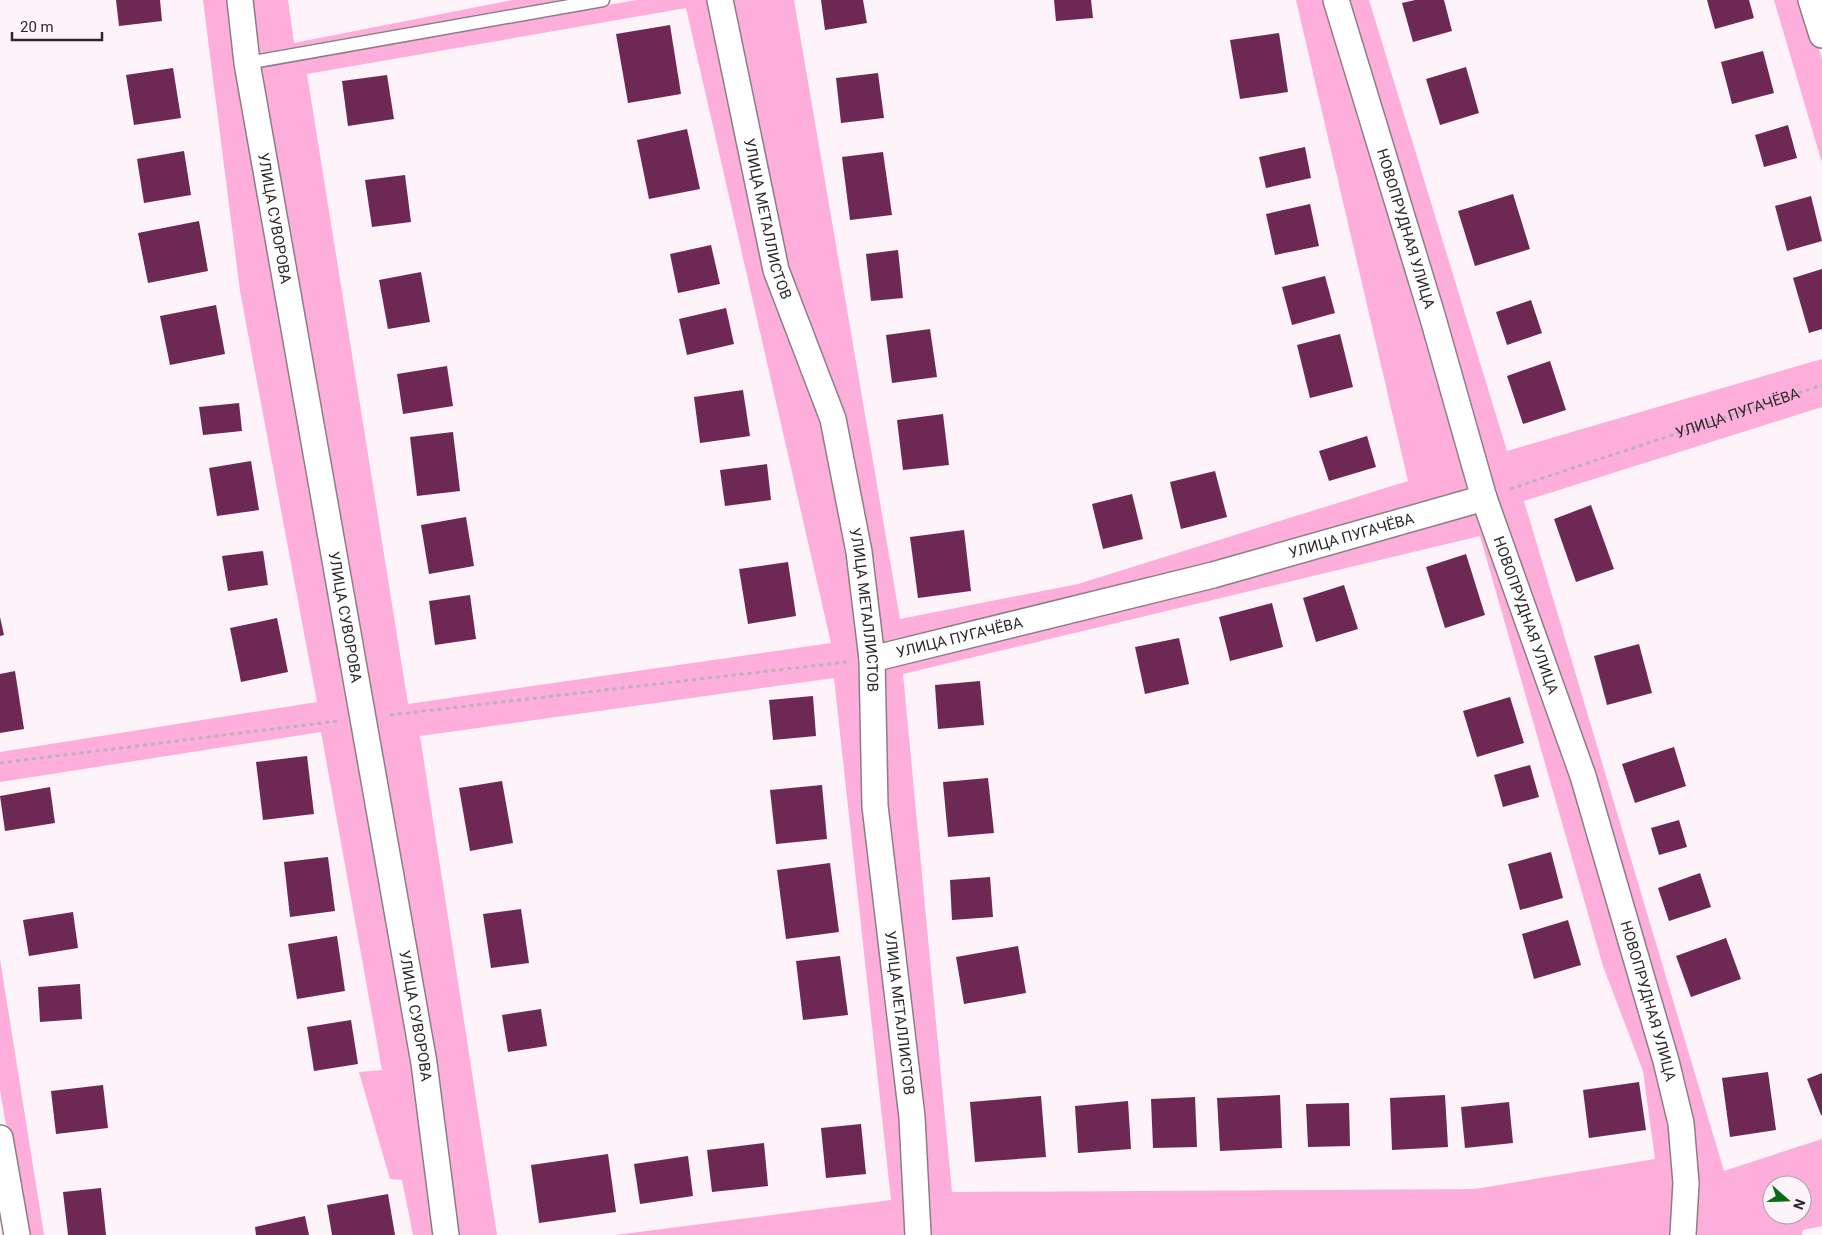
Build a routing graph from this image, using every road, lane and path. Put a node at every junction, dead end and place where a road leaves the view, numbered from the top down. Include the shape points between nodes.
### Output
1 (240, 0) edge
2 (603, 0) edge
3 (720, 0) edge
4 (1336, 0) edge
5 (1811, 0) edge
6 (1822, 35) edge
7 (247, 63) junction
8 (1822, 385) edge
9 (1484, 498) junction
10 (872, 659) junction
11 (364, 718) junction
12 (0, 763) edge
13 (0, 1138) edge
14 (17, 1235) edge
15 (446, 1235) edge
16 (918, 1235) edge
17 (1683, 1235) edge

1 - 7 street, УЛИЦА СУВОРОВА
2 - 7 lane
3 - 10 street, УЛИЦА МЕТАЛЛИСТОВ via 776,270 834,419 859,552
4 - 9 street, НОВОПРУДНАЯ УЛИЦА
5 - 6 street
7 - 11 street, УЛИЦА СУВОРОВА
8 - 9 path, УЛИЦА ПУГАЧЁВА
9 - 10 street, УЛИЦА ПУГАЧЁВА via 1213,575
9 - 17 street, НОВОПРУДНАЯ УЛИЦА via 1583,776 1666,1061 1681,1123 1686,1183
10 - 11 path
10 - 16 street, УЛИЦА МЕТАЛЛИСТОВ via 875,806 912,1117
11 - 12 path
11 - 15 street, УЛИЦА СУВОРОВА via 424,1063
13 - 14 street

